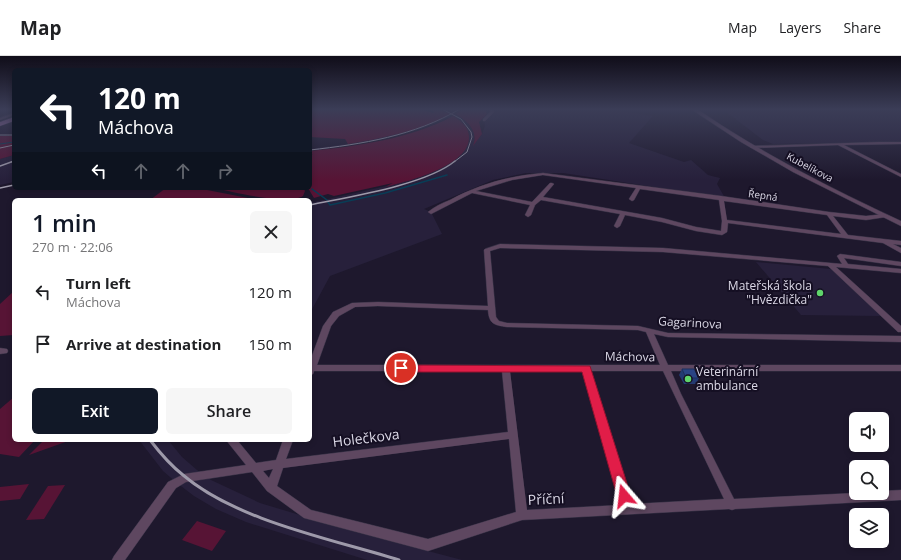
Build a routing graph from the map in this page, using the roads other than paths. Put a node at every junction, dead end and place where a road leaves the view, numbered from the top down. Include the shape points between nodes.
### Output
1 (727, 133) edge
2 (901, 143) edge
3 (838, 144) junction
4 (752, 147) junction
5 (901, 176) edge
6 (552, 184) dead end
7 (639, 187) junction
8 (470, 191) junction
9 (540, 198) junction
10 (721, 198) junction
11 (632, 199) dead end
12 (533, 204) junction
13 (431, 212) dead end
14 (623, 214) junction
15 (829, 214) junction
16 (528, 215) dead end
17 (884, 216) junction
18 (725, 221) junction
19 (901, 224) edge
20 (617, 226) dead end
21 (846, 236) junction
22 (886, 241) junction
23 (901, 242) edge
24 (901, 251) edge
25 (901, 264) edge
26 (830, 265) junction
27 (846, 266) junction
28 (901, 271) edge
29 (491, 308) junction
30 (901, 330) edge
31 (649, 331) junction
32 (901, 339) edge
33 (312, 367) edge
34 (506, 368) junction
35 (586, 368) junction
36 (901, 368) edge
37 (667, 369) junction
38 (312, 370) edge
39 (514, 435) junction
40 (233, 442) edge
41 (287, 442) edge
42 (280, 464) junction
43 (254, 468) junction
44 (272, 488) junction
45 (901, 495) edge
46 (732, 505) junction
47 (628, 510) junction
48 (522, 516) junction
49 (118, 560) edge

1 - 4 street, Kubelíkova
2 - 3 street
3 - 4 street
3 - 5 street
4 - 17 street, Kubelíkova
6 - 9 street
7 - 8 street, Řepná via 543,174 497,181
7 - 10 street, Řepná
7 - 11 street
8 - 12 street
8 - 13 street, Řepná
9 - 12 street
9 - 14 street
10 - 15 street, Řepná
10 - 18 street
12 - 16 street
14 - 18 street via 722,233
14 - 20 street
15 - 17 street, Řepná via 866,218
15 - 21 street
17 - 19 street, Kubelíkova
18 - 21 street
21 - 22 street
22 - 23 street
22 - 24 street
25 - 27 street via 840,256
26 - 27 street, Gagarinova
26 - 29 street, Gagarinova via 663,250 500,246 487,250
26 - 30 street
27 - 28 street, Gagarinova
29 - 31 street, Gagarinova via 492,318 497,323 507,325 638,328
29 - 33 street via 354,305 336,314 327,326
31 - 32 street, Gagarinova via 668,335
31 - 37 street
34 - 35 street, Máchova
34 - 38 street, Máchova
34 - 39 street
35 - 37 street, Máchova
35 - 47 street
36 - 37 street, Máchova
37 - 46 street
39 - 42 street, Holečkova
39 - 48 street
40 - 43 street, Příční
41 - 42 street
42 - 43 street, Holečkova
42 - 44 street
43 - 44 street, Příční
43 - 49 street, Holečkova via 194,475 172,485
44 - 48 street, Příční via 308,514 428,545
45 - 46 street, Příční
46 - 47 street, Příční
47 - 48 street, Příční

